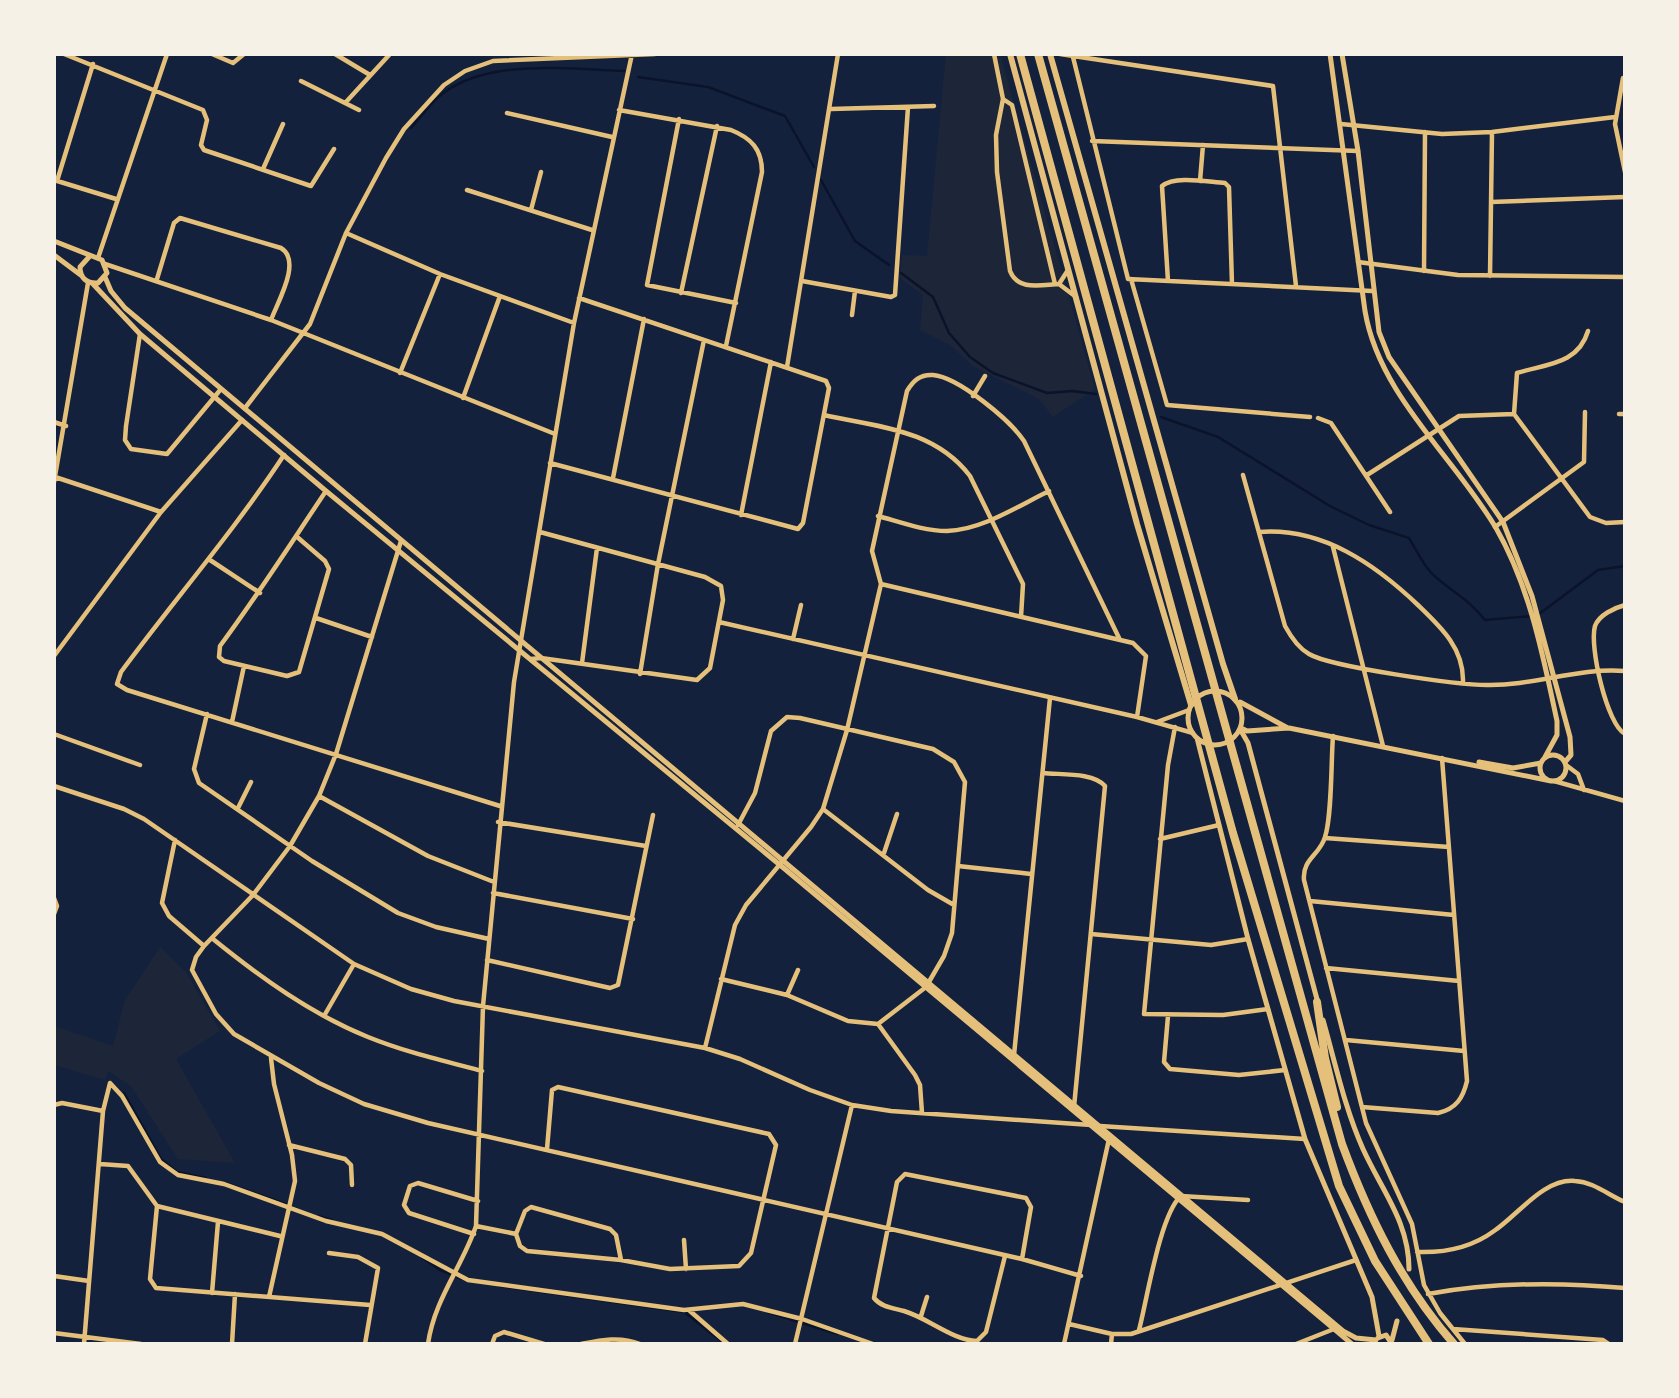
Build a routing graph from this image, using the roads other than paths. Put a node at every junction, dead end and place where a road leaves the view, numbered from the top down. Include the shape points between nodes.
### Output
1 (64, 54) edge
2 (167, 54) edge
3 (212, 54) edge
4 (244, 54) edge
5 (335, 54) edge
6 (390, 54) edge
7 (655, 54) edge
8 (838, 54) edge
9 (995, 54) edge
10 (1010, 54) edge
11 (1020, 54) edge
12 (1038, 54) edge
13 (1050, 54) edge
14 (1060, 54) edge
15 (1330, 54) edge
16 (1342, 54) edge
17 (632, 55) edge
18 (1073, 57) junction
19 (93, 64) junction
20 (370, 75) junction
21 (1623, 78) dead end
22 (300, 81) dead end
23 (153, 89) junction
24 (1003, 99) junction
25 (346, 102) junction
26 (934, 106) dead end
27 (908, 107) junction
28 (831, 109) junction
29 (359, 110) dead end
30 (619, 110) junction
31 (507, 113) dead end
32 (1615, 117) junction
33 (679, 119) junction
34 (283, 124) dead end
35 (1341, 124) junction
36 (717, 126) junction
37 (1354, 126) junction
38 (1425, 132) junction
39 (1492, 132) junction
40 (612, 137) junction
41 (1092, 141) junction
42 (1203, 145) junction
43 (1282, 148) junction
44 (334, 149) dead end
45 (1345, 150) junction
46 (1358, 151) junction
47 (262, 169) junction
48 (541, 172) dead end
49 (1625, 172) edge
50 (56, 181) edge
51 (1200, 181) junction
52 (467, 190) dead end
53 (1625, 197) edge
54 (116, 199) junction
55 (1491, 202) junction
56 (531, 210) junction
57 (592, 230) junction
58 (346, 233) junction
59 (54, 241) edge
60 (54, 255) edge
61 (89, 257) junction
62 (99, 258) junction
63 (1358, 262) junction
64 (1370, 263) junction
65 (105, 264) junction
66 (1069, 268) junction
67 (1423, 271) junction
68 (440, 274) junction
69 (82, 276) junction
70 (1490, 276) junction
71 (105, 277) junction
72 (1625, 277) edge
73 (158, 279) junction
74 (1131, 279) junction
75 (802, 281) junction
76 (1168, 281) junction
77 (91, 283) junction
78 (1057, 284) junction
79 (1232, 284) junction
80 (1296, 286) junction
81 (1362, 290) junction
82 (855, 291) junction
83 (1372, 291) junction
84 (681, 293) junction
85 (500, 296) junction
86 (1076, 297) junction
87 (579, 298) junction
88 (736, 303) junction
89 (852, 315) dead end
90 (643, 319) junction
91 (271, 320) junction
92 (574, 323) junction
93 (1588, 331) dead end
94 (140, 334) junction
95 (304, 334) junction
96 (704, 340) junction
97 (726, 346) junction
98 (771, 362) junction
99 (787, 367) junction
100 (400, 373) junction
101 (985, 376) dead end
102 (221, 389) junction
103 (973, 396) junction
104 (215, 397) junction
105 (463, 398) junction
106 (245, 408) junction
107 (1585, 412) dead end
108 (1514, 414) junction
109 (824, 415) junction
110 (1310, 418) dead end
111 (1318, 418) dead end
112 (243, 419) junction
113 (54, 422) edge
114 (66, 426) junction
115 (1436, 427) junction
116 (897, 431) junction
117 (1428, 433) junction
118 (555, 434) junction
119 (284, 455) junction
120 (550, 463) junction
121 (1242, 475) dead end
122 (1367, 475) junction
123 (613, 478) junction
124 (55, 479) edge
125 (1560, 481) junction
126 (326, 491) junction
127 (1048, 491) junction
128 (675, 496) junction
129 (161, 512) junction
130 (1390, 512) dead end
131 (741, 515) junction
132 (878, 516) junction
133 (992, 519) junction
134 (1503, 522) junction
135 (1625, 522) edge
136 (1495, 527) junction
137 (540, 532) junction
138 (1259, 532) junction
139 (296, 536) junction
140 (401, 541) junction
141 (1333, 546) junction
142 (597, 548) junction
143 (398, 549) junction
144 (210, 560) junction
145 (658, 564) junction
146 (881, 584) junction
147 (260, 593) junction
148 (1530, 597) junction
149 (801, 605) dead end
150 (1625, 605) edge
151 (1021, 617) junction
152 (316, 618) junction
153 (1536, 619) junction
154 (719, 622) junction
155 (372, 637) junction
156 (793, 639) junction
157 (1119, 640) junction
158 (521, 641) junction
159 (518, 649) junction
160 (54, 656) edge
161 (865, 657) junction
162 (541, 658) junction
163 (531, 659) junction
164 (582, 663) junction
165 (244, 667) junction
166 (1363, 667) junction
167 (1597, 669) junction
168 (1625, 671) edge
169 (640, 674) junction
170 (1555, 676) junction
171 (1547, 678) junction
172 (1463, 682) junction
173 (1050, 698) junction
174 (1236, 700) junction
175 (1190, 708) junction
176 (207, 714) junction
177 (1137, 717) junction
178 (232, 722) junction
179 (1156, 722) junction
180 (1175, 727) junction
181 (1289, 728) junction
182 (1241, 729) junction
183 (847, 730) junction
184 (54, 734) edge
185 (1625, 734) edge
186 (1195, 736) junction
187 (1333, 736) junction
188 (1383, 746) junction
189 (336, 754) junction
190 (1445, 758) junction
191 (1543, 760) junction
192 (1565, 763) junction
193 (140, 765) dead end
194 (1043, 773) junction
195 (1553, 781) junction
196 (251, 782) dead end
197 (54, 786) edge
198 (1584, 791) junction
199 (318, 796) junction
200 (1625, 801) edge
201 (500, 806) junction
202 (238, 808) junction
203 (823, 809) junction
204 (897, 814) dead end
205 (653, 815) dead end
206 (498, 822) junction
207 (740, 822) junction
208 (1219, 825) junction
209 (736, 829) junction
210 (1160, 838) junction
211 (1325, 838) junction
212 (175, 840) junction
213 (290, 846) junction
214 (646, 846) junction
215 (1449, 847) junction
216 (884, 853) junction
217 (782, 862) junction
218 (958, 866) junction
219 (1031, 874) junction
220 (494, 882) junction
221 (493, 893) junction
222 (253, 895) junction
223 (54, 898) edge
224 (1310, 901) junction
225 (955, 906) junction
226 (54, 914) edge
227 (1454, 915) junction
228 (633, 919) junction
229 (1091, 934) junction
230 (489, 939) junction
231 (1248, 939) junction
232 (213, 940) junction
233 (1152, 940) junction
234 (204, 946) junction
235 (487, 960) junction
236 (354, 964) junction
237 (1326, 968) junction
238 (798, 970) dead end
239 (722, 979) junction
240 (1459, 981) junction
241 (927, 985) junction
242 (788, 995) junction
243 (1317, 1002) junction
244 (483, 1006) junction
245 (1268, 1009) junction
246 (324, 1016) junction
247 (1168, 1016) junction
248 (878, 1024) junction
249 (1346, 1040) junction
250 (705, 1048) junction
251 (1464, 1051) junction
252 (1013, 1056) junction
253 (271, 1057) junction
254 (1285, 1070) junction
255 (482, 1071) junction
256 (54, 1105) edge
257 (852, 1105) junction
258 (1074, 1107) junction
259 (1362, 1108) junction
260 (103, 1111) junction
261 (922, 1113) junction
262 (1094, 1125) junction
263 (480, 1133) junction
264 (1109, 1138) junction
265 (1305, 1139) junction
266 (288, 1145) junction
267 (547, 1149) junction
268 (100, 1164) junction
269 (1354, 1178) junction
270 (352, 1185) dead end
271 (1179, 1197) junction
272 (763, 1200) junction
273 (1248, 1200) dead end
274 (478, 1201) junction
275 (1625, 1202) edge
276 (157, 1206) junction
277 (288, 1208) junction
278 (827, 1216) junction
279 (218, 1222) junction
280 (476, 1226) junction
281 (885, 1229) junction
282 (474, 1234) junction
283 (516, 1234) junction
284 (280, 1236) junction
285 (684, 1240) dead end
286 (1418, 1252) junction
287 (329, 1253) dead end
288 (1005, 1256) junction
289 (1022, 1259) junction
290 (1357, 1259) junction
291 (621, 1260) junction
292 (687, 1269) junction
293 (1409, 1269) dead end
294 (453, 1275) junction
295 (54, 1276) edge
296 (1080, 1276) junction
297 (89, 1280) junction
298 (1288, 1284) junction
299 (1280, 1285) junction
300 (1625, 1288) edge
301 (212, 1293) junction
302 (235, 1294) junction
303 (1428, 1294) junction
304 (269, 1297) junction
305 (927, 1297) dead end
306 (370, 1306) junction
307 (689, 1310) junction
308 (921, 1316) junction
309 (802, 1319) junction
310 (1397, 1321) dead end
311 (1069, 1324) junction
312 (1336, 1328) junction
313 (1452, 1329) junction
314 (1139, 1331) junction
315 (54, 1333) edge
316 (1112, 1334) junction
317 (84, 1337) junction
318 (1377, 1340) edge
319 (1392, 1342) edge
320 (1590, 1343) edge
321 (84, 1344) edge
322 (141, 1344) edge
323 (232, 1344) edge
324 (365, 1344) edge
325 (428, 1344) edge
326 (492, 1344) edge
327 (544, 1344) edge
328 (581, 1344) edge
329 (640, 1344) edge
330 (728, 1344) edge
331 (795, 1344) edge
332 (873, 1344) edge
333 (1065, 1344) edge
334 (1111, 1344) edge
335 (1296, 1344) edge
336 (1352, 1344) edge
337 (1429, 1344) edge
338 (1454, 1344) edge
339 (1465, 1344) edge
340 (1609, 1344) edge

1 - 19 street
2 - 23 street
3 - 4 street via 233,63
5 - 20 street
6 - 20 street
7 - 17 street
8 - 28 street
9 - 24 street
10 - 66 main road
11 - 337 highway via 1233,833 1339,1186 1375,1261
12 - 269 highway
13 - 174 main road
14 - 18 street
15 - 35 street
16 - 37 street
17 - 30 street
17 - 58 street via 510,60 465,71 429,98 404,129
18 - 41 street
18 - 43 street via 1273,86
19 - 23 street
19 - 50 street
20 - 25 street
21 - 32 street
22 - 25 street
23 - 47 street via 203,110 207,120 204,150
23 - 54 street
24 - 78 street via 1012,105
24 - 78 street via 996,153 1010,271 1023,285
25 - 29 street
26 - 27 street
27 - 28 street
27 - 82 street via 896,292 891,297
28 - 75 street
30 - 33 street
30 - 40 street
31 - 40 street
32 - 39 street
32 - 49 street
33 - 36 street
33 - 84 street via 645,281 650,287
34 - 47 street
35 - 37 street
35 - 45 street
36 - 84 street
36 - 88 street via 746,136 762,163
37 - 38 street
37 - 46 street
38 - 39 street
38 - 67 street
39 - 55 street
40 - 57 street
41 - 42 street
41 - 74 street via 1126,276
42 - 43 street
42 - 51 street
43 - 45 street
43 - 80 street
44 - 47 street via 311,186
45 - 46 street
45 - 63 street
46 - 64 street
48 - 56 street
50 - 54 street
51 - 76 street via 1162,186
51 - 79 street via 1228,187
52 - 56 street
53 - 55 street
54 - 62 street
55 - 70 street
56 - 57 street
57 - 87 street
58 - 68 street
58 - 95 street
59 - 61 street
60 - 69 street
61 - 62 street
61 - 69 street via 80,267
62 - 65 street
63 - 64 street
63 - 81 street
64 - 67 street
64 - 83 street
65 - 71 street
65 - 73 street
66 - 78 street
66 - 86 main road
67 - 70 street
68 - 85 street
68 - 100 street
69 - 77 street
70 - 72 street
71 - 77 street
71 - 102 street via 125,308
73 - 91 street
73 - 91 street via 174,223 180,218 281,248 289,254 291,265
74 - 76 street
74 - 110 street via 1167,405
75 - 82 street
75 - 99 street
76 - 79 street
77 - 94 street
77 - 114 street
78 - 86 street
79 - 80 street
80 - 81 street
81 - 83 street
81 - 117 street via 1373,349
82 - 89 street
83 - 115 street via 1382,344
84 - 88 street
85 - 92 street
85 - 105 street
86 - 175 main road
87 - 90 street
87 - 92 street
88 - 97 street
90 - 96 street
90 - 123 street
91 - 95 street
92 - 118 street
93 - 108 street via 1572,355 1539,370 1517,373
94 - 104 street
94 - 104 street via 128,446 136,452 167,454
95 - 100 street
95 - 106 street
96 - 97 street
96 - 128 street
97 - 98 street
98 - 99 street
98 - 131 street
99 - 109 street via 829,383
100 - 105 street
101 - 103 street
102 - 104 street
102 - 106 street
103 - 116 street via 938,376 919,377 907,391
103 - 127 street via 999,412 1016,430
104 - 112 street
105 - 118 street
106 - 140 street
107 - 125 street via 1584,461
108 - 115 street via 1463,414
108 - 125 street
109 - 116 street
109 - 131 street via 801,527 792,529
111 - 122 street via 1331,423
112 - 119 street
112 - 129 street
113 - 114 street
114 - 124 street
115 - 117 street
115 - 134 street
116 - 132 street
116 - 133 street via 938,445 958,461
117 - 122 street
117 - 136 street
118 - 120 street
119 - 126 street
119 - 144 street
120 - 123 street
120 - 137 street
121 - 138 street
122 - 130 street
123 - 128 street
124 - 129 street
125 - 134 street
125 - 135 street via 1597,522
126 - 139 street
126 - 143 street
127 - 133 street
127 - 157 street
128 - 131 street
128 - 145 street
129 - 160 street
132 - 133 street via 952,531
132 - 146 street via 873,562
133 - 151 street via 1023,584
134 - 136 street
134 - 148 street
136 - 148 street
137 - 142 street
137 - 158 street
138 - 141 street via 1297,533
138 - 166 street via 1291,638 1311,655
139 - 147 street
139 - 152 street via 328,565
140 - 143 street
140 - 158 street
141 - 166 street
141 - 172 street via 1387,576 1433,619 1460,655
142 - 145 street
142 - 164 street
143 - 155 street
143 - 159 street
144 - 147 street
144 - 176 street via 174,601 117,684
145 - 154 street via 721,586
145 - 169 street
146 - 151 street
146 - 161 street
147 - 165 street via 219,651 224,661
148 - 153 street
149 - 156 street
150 - 167 street via 1603,615 1595,626
151 - 157 street
152 - 155 street
152 - 165 street via 296,674
153 - 170 street
153 - 171 street
154 - 156 street
154 - 169 street via 710,668 702,678 691,681
155 - 189 street
156 - 161 street
157 - 177 street via 1139,646 1146,656
158 - 159 street
158 - 162 street
159 - 163 street
159 - 201 street
161 - 173 street
161 - 183 street
162 - 163 street
162 - 164 street
162 - 207 street
163 - 209 street
164 - 169 street
165 - 178 street
166 - 172 street
166 - 188 street
167 - 168 street
167 - 170 street
167 - 185 street via 1615,725
170 - 171 street
170 - 192 street via 1570,737 1571,755
171 - 172 street via 1487,685
171 - 191 street via 1558,729
173 - 177 street
173 - 194 street
174 - 175 street via 1222,691 1208,691
174 - 181 street
174 - 182 street via 1243,717
175 - 179 street
175 - 186 street
176 - 178 street
176 - 202 street via 194,776
177 - 179 street
178 - 189 street
179 - 180 street
180 - 186 street
180 - 210 street
181 - 182 street
181 - 187 street
182 - 186 street via 1224,744 1210,745
182 - 243 street
183 - 203 street
183 - 207 street via 800,718 787,717 778,723 767,740 755,793
183 - 218 street via 933,749 954,762 965,782
184 - 193 street
186 - 208 street
187 - 188 street
187 - 211 street
188 - 190 street
189 - 199 street
189 - 201 street
190 - 191 street via 1513,768
190 - 195 street
190 - 215 street
191 - 192 street via 1554,755
191 - 195 street via 1542,775
192 - 195 street via 1565,774
192 - 198 street via 1578,774
194 - 219 street
194 - 229 street via 1091,778 1105,786
195 - 198 street
196 - 202 street
197 - 212 street via 124,809
198 - 200 street
199 - 213 street
199 - 220 street via 428,856
201 - 206 street
202 - 213 street
203 - 216 street
203 - 217 street
204 - 216 street
205 - 214 street
206 - 214 street
206 - 220 street
207 - 209 street
207 - 217 street
208 - 210 street
208 - 231 street
209 - 217 street
210 - 233 street
211 - 215 street
211 - 224 street via 1303,870
212 - 222 street
212 - 234 street via 162,903 169,916
213 - 222 street
213 - 230 street via 398,913
214 - 228 street
215 - 227 street
216 - 225 street
217 - 239 street via 746,905 729,945
217 - 241 street
218 - 219 street
218 - 225 street
219 - 252 street
220 - 221 street
221 - 228 street
221 - 230 street
222 - 232 street
222 - 236 street
223 - 226 street
224 - 227 street
224 - 237 street
225 - 241 street via 952,933
227 - 240 street
228 - 235 street via 621,978 610,988
229 - 233 street
229 - 258 street
230 - 235 street
231 - 233 street via 1211,945
231 - 245 street
232 - 234 street
232 - 246 street
233 - 247 street via 1144,1014
234 - 253 street via 192,966 203,994 226,1027
235 - 244 street
236 - 244 street via 411,989
236 - 246 street
237 - 240 street
237 - 249 street
238 - 242 street
239 - 242 street
239 - 250 street
240 - 251 street
241 - 248 street
241 - 252 street
242 - 248 street via 835,1017
243 - 269 highway via 1325,1058
243 - 293 street via 1362,1148 1404,1228
244 - 250 street
244 - 255 street
245 - 247 street
245 - 254 street
246 - 255 street via 366,1037
247 - 254 street via 1164,1062 1170,1069 1239,1075
248 - 261 street via 920,1085
249 - 251 street
249 - 259 street
250 - 257 street
251 - 259 street via 1464,1094 1448,1111
252 - 258 street
253 - 263 street via 364,1104
253 - 266 street
254 - 265 street
255 - 263 street
256 - 260 street
257 - 261 street
257 - 278 street
258 - 262 street
259 - 286 street via 1379,1157 1412,1224
260 - 268 street
260 - 277 street via 110,1083 164,1168
261 - 262 street
262 - 264 street
262 - 265 street
263 - 267 street
263 - 274 street
264 - 271 street
264 - 296 street
265 - 290 street
266 - 270 street via 345,1159 351,1165
266 - 277 street via 295,1181
267 - 272 street
267 - 272 street via 549,1099 558,1087 769,1134 776,1145
268 - 276 street via 128,1166
268 - 297 street
269 - 338 highway via 1397,1266
271 - 273 street
271 - 298 street
271 - 299 street
271 - 314 street via 1167,1217
272 - 278 street
272 - 292 street via 751,1254 744,1264
274 - 280 street
274 - 282 street via 418,1183 410,1186 404,1205 409,1213
275 - 286 street via 1588,1183 1568,1181 1548,1188 1477,1240 1448,1252
276 - 279 street
276 - 301 street via 151,1283 166,1291
277 - 284 street
277 - 294 street via 397,1240
278 - 281 street
278 - 309 street
279 - 284 street
279 - 301 street
280 - 282 street
280 - 283 street
281 - 288 street
281 - 289 street via 897,1182 905,1174 1018,1195 1031,1207
281 - 308 street via 874,1298
282 - 294 street
283 - 291 street via 527,1251
283 - 291 street via 531,1207 610,1229 616,1235
284 - 304 street
285 - 292 street
286 - 303 street
287 - 306 street via 358,1256 376,1264 379,1272
288 - 289 street
288 - 308 street via 980,1340 968,1340
289 - 296 street
290 - 298 street
290 - 318 street via 1375,1304
291 - 292 street
294 - 307 street via 490,1285
294 - 325 street via 432,1320
295 - 297 street
296 - 311 street
297 - 317 street
298 - 299 street
298 - 312 street
299 - 312 street
299 - 314 street
300 - 303 street via 1529,1284
301 - 302 street
302 - 304 street
302 - 323 street
303 - 313 street
304 - 306 street
305 - 308 street
306 - 324 street
307 - 309 street via 743,1304
307 - 330 street
309 - 331 street
309 - 332 street
310 - 319 street
311 - 316 street
311 - 333 street
312 - 318 street
312 - 335 street
312 - 336 street
313 - 320 street
313 - 339 street
314 - 316 street
315 - 317 street
316 - 334 street
317 - 321 street
317 - 322 street
318 - 319 street via 1386,1335
320 - 340 street via 1603,1340
326 - 327 street via 495,1336 504,1332
328 - 329 street via 610,1339

